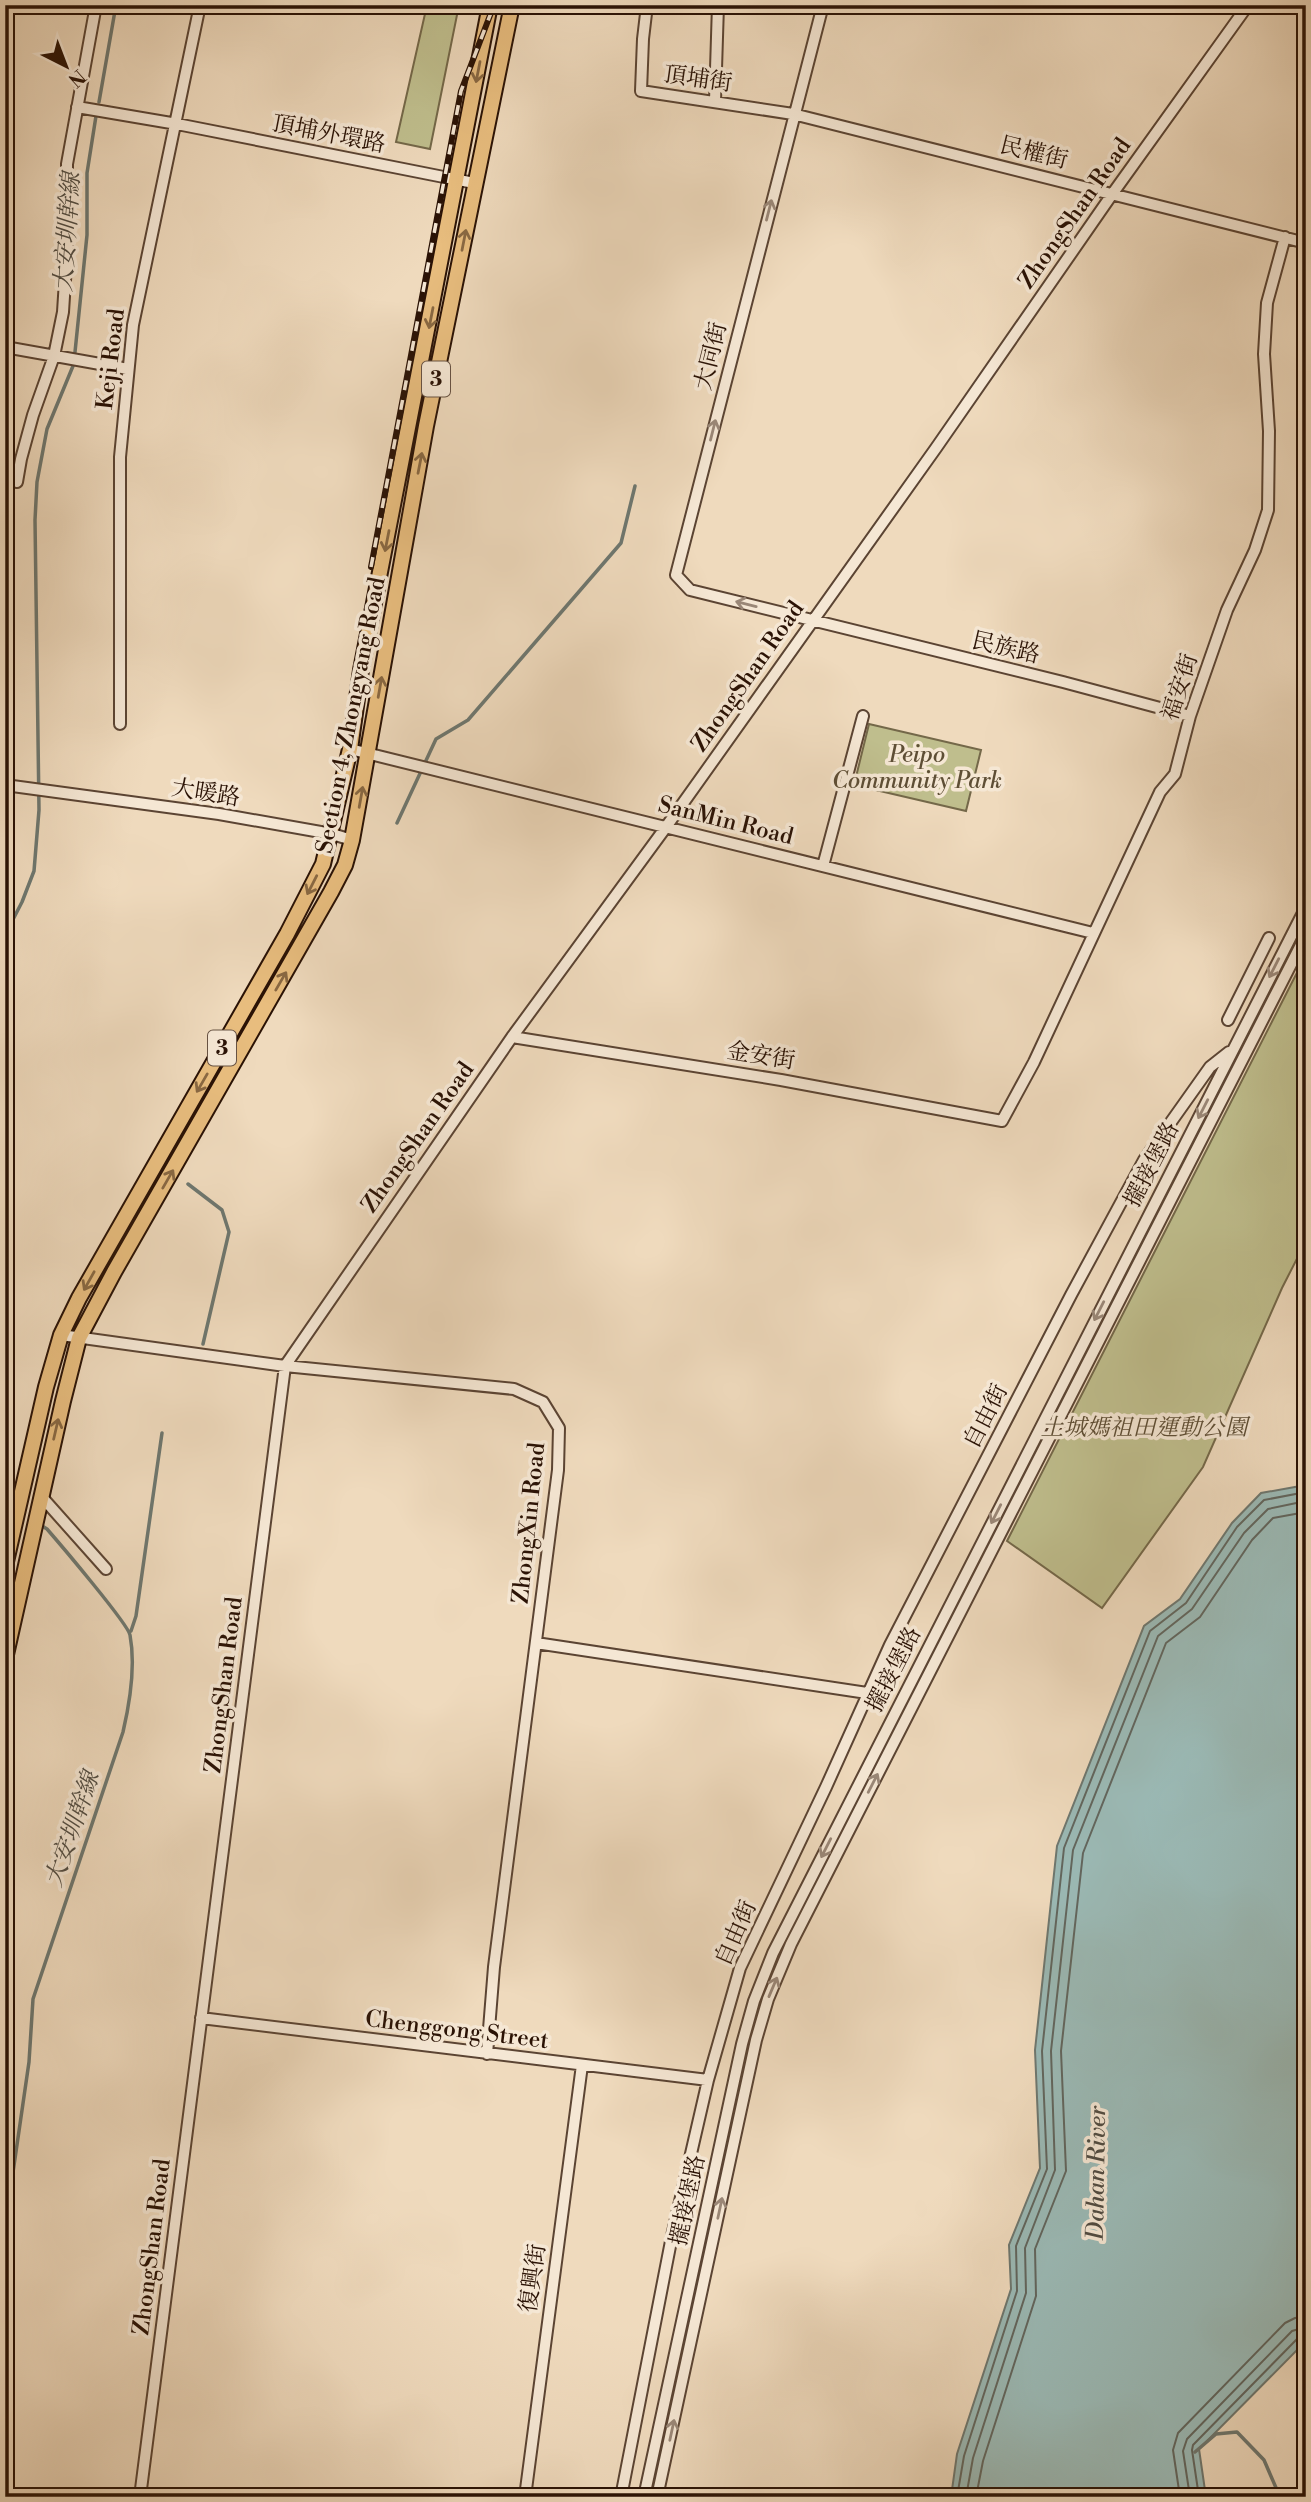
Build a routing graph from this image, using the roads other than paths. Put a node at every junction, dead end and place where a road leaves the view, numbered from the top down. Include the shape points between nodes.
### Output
1 (96, 5) edge
2 (200, 5) edge
3 (490, 5) edge
4 (512, 5) edge
5 (647, 5) edge
6 (718, 5) edge
7 (823, 5) edge
8 (1248, 5) edge
9 (715, 102) junction
10 (77, 107) junction
11 (793, 114) junction
12 (177, 124) junction
13 (458, 181) junction
14 (474, 183) junction
15 (1113, 193) junction
16 (1285, 237) junction
17 (1306, 243) edge
18 (5, 347) edge
19 (54, 356) junction
20 (128, 369) junction
21 (18, 482) dead end
22 (812, 620) junction
23 (863, 716) dead end
24 (1190, 716) junction
25 (120, 724) dead end
26 (349, 748) junction
27 (368, 754) junction
28 (5, 785) edge
29 (666, 827) junction
30 (331, 834) junction
31 (352, 840) junction
32 (823, 866) junction
33 (1306, 907) edge
34 (1093, 933) junction
35 (1306, 935) edge
36 (1269, 939) dead end
37 (1228, 1020) dead end
38 (512, 1037) junction
39 (1233, 1048) junction
40 (1002, 1121) joint
41 (61, 1335) junction
42 (79, 1338) junction
43 (285, 1366) junction
44 (41, 1496) junction
45 (5, 1566) edge
46 (106, 1569) dead end
47 (5, 1589) edge
48 (20, 1592) junction
49 (536, 1643) junction
50 (5, 1659) edge
51 (867, 1693) junction
52 (201, 2018) junction
53 (486, 2054) junction
54 (582, 2065) junction
55 (708, 2080) junction
56 (140, 2497) edge
57 (524, 2497) edge
58 (621, 2497) edge
59 (644, 2497) edge
60 (657, 2497) edge

1 - 10 street
2 - 12 street, Keji Road
3 -> 13 main road, Section 4, Zhongyang Road / 3
4 - 14 main road, Section 4, Zhongyang Road / 3
5 - 9 street, 頂埔街 via 641,91
6 - 9 street
7 - 11 street, 大同街
8 - 15 street, ZhongShan Road
9 - 11 street, 頂埔街
10 - 12 street, 頂埔外環路
10 - 19 street via 67,164 63,312
11 - 15 street, 民權街
22 -> 11 street, 大同街 via 690,590 676,575
12 - 13 street, 頂埔外環路
12 - 20 street, Keji Road via 133,325
13 - 14 street, 頂埔外環路
13 -> 26 main road, Section 4, Zhongyang Road / 3
27 -> 14 main road, Section 4, Zhongyang Road / 3
15 - 16 street, 民權街
15 - 22 street, ZhongShan Road
16 - 17 street, 民權街
16 - 24 street, 福安街 via 1267,303 1268,510
18 - 19 street
19 - 20 street
19 - 21 street via 33,415
20 - 25 street, Keji Road via 120,457
22 - 24 street, 民族路
22 - 29 street, ZhongShan Road
23 - 32 street
24 - 34 street, 福安街 via 1175,774 1160,792
26 - 27 street, SanMin Road
26 - 30 main road, Section 4, Zhongyang Road / 3
27 - 29 street, SanMin Road
31 -> 27 main road, Section 4, Zhongyang Road / 3
28 - 30 street, 大暖路
29 - 32 street, SanMin Road
29 - 38 street, ZhongShan Road
30 - 31 street, 大暖路
30 -> 41 main road, Section 4, Zhongyang Road / 3 via 323,864 287,934
42 -> 31 main road, Section 4, Zhongyang Road / 3 via 331,892
32 - 34 street, SanMin Road
33 -> 39 street, 擺接堡路
34 - 40 street, 福安街
60 -> 35 street, 擺接堡路 via 756,2040 773,1988
36 - 37 street
38 - 40 street, 金安街
38 - 43 street, ZhongShan Road
39 - 51 street, 自由街 via 1210,1067 1144,1160
39 -> 59 street, 擺接堡路 via 773,1953 742,2044
41 - 42 street, ZhongXin Road
41 - 45 main road, Section 4, Zhongyang Road / 3
42 - 43 street, ZhongXin Road
44 -> 42 main road, Section 4, Zhongyang Road / 3
43 - 49 street, ZhongXin Road via 514,1389 543,1402 559,1428 558,1471
43 - 52 street, ZhongShan Road
44 - 46 street
44 - 48 main road, 3
47 - 48 street
48 - 50 main road, 3
49 - 51 street
49 - 53 street, ZhongXin Road
51 - 55 street, 自由街 via 740,1968
52 - 53 street, Chenggong Street
52 - 56 street, ZhongShan Road
53 - 54 street, Chenggong Street
54 - 55 street, Chenggong Street
54 - 57 street, 復興街
55 - 58 street, 自由街

